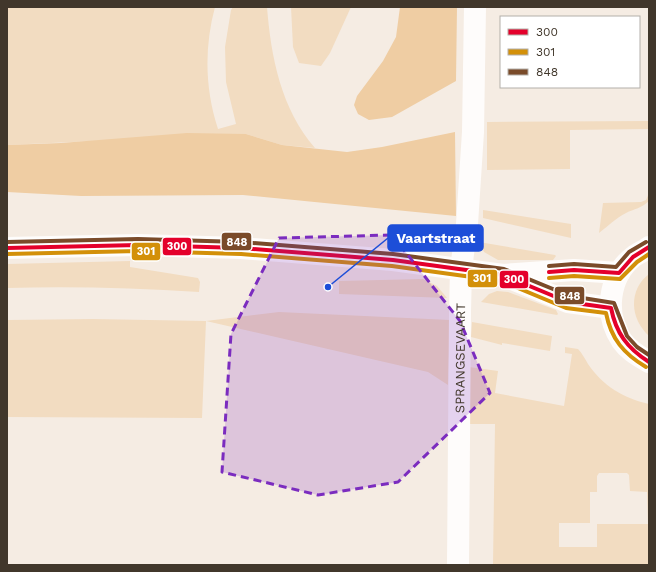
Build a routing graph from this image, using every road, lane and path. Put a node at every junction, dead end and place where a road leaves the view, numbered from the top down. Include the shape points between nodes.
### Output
1 (474, 7) edge
2 (7, 248) edge
3 (649, 248) edge
4 (461, 269) junction
5 (619, 273) junction
6 (503, 275) junction
7 (611, 308) junction
8 (649, 362) edge
9 (458, 565) edge

1 - 4 street, SPRANGSEVAART via 473,132 467,224
2 - 4 street via 138,244 241,248 393,260
3 - 5 street via 633,257
4 - 6 street
4 - 9 street, SPRANGSEVAART
5 - 6 street via 574,270
5 - 7 street via 612,290
6 - 7 street via 568,302
7 - 8 street via 614,326 623,342

